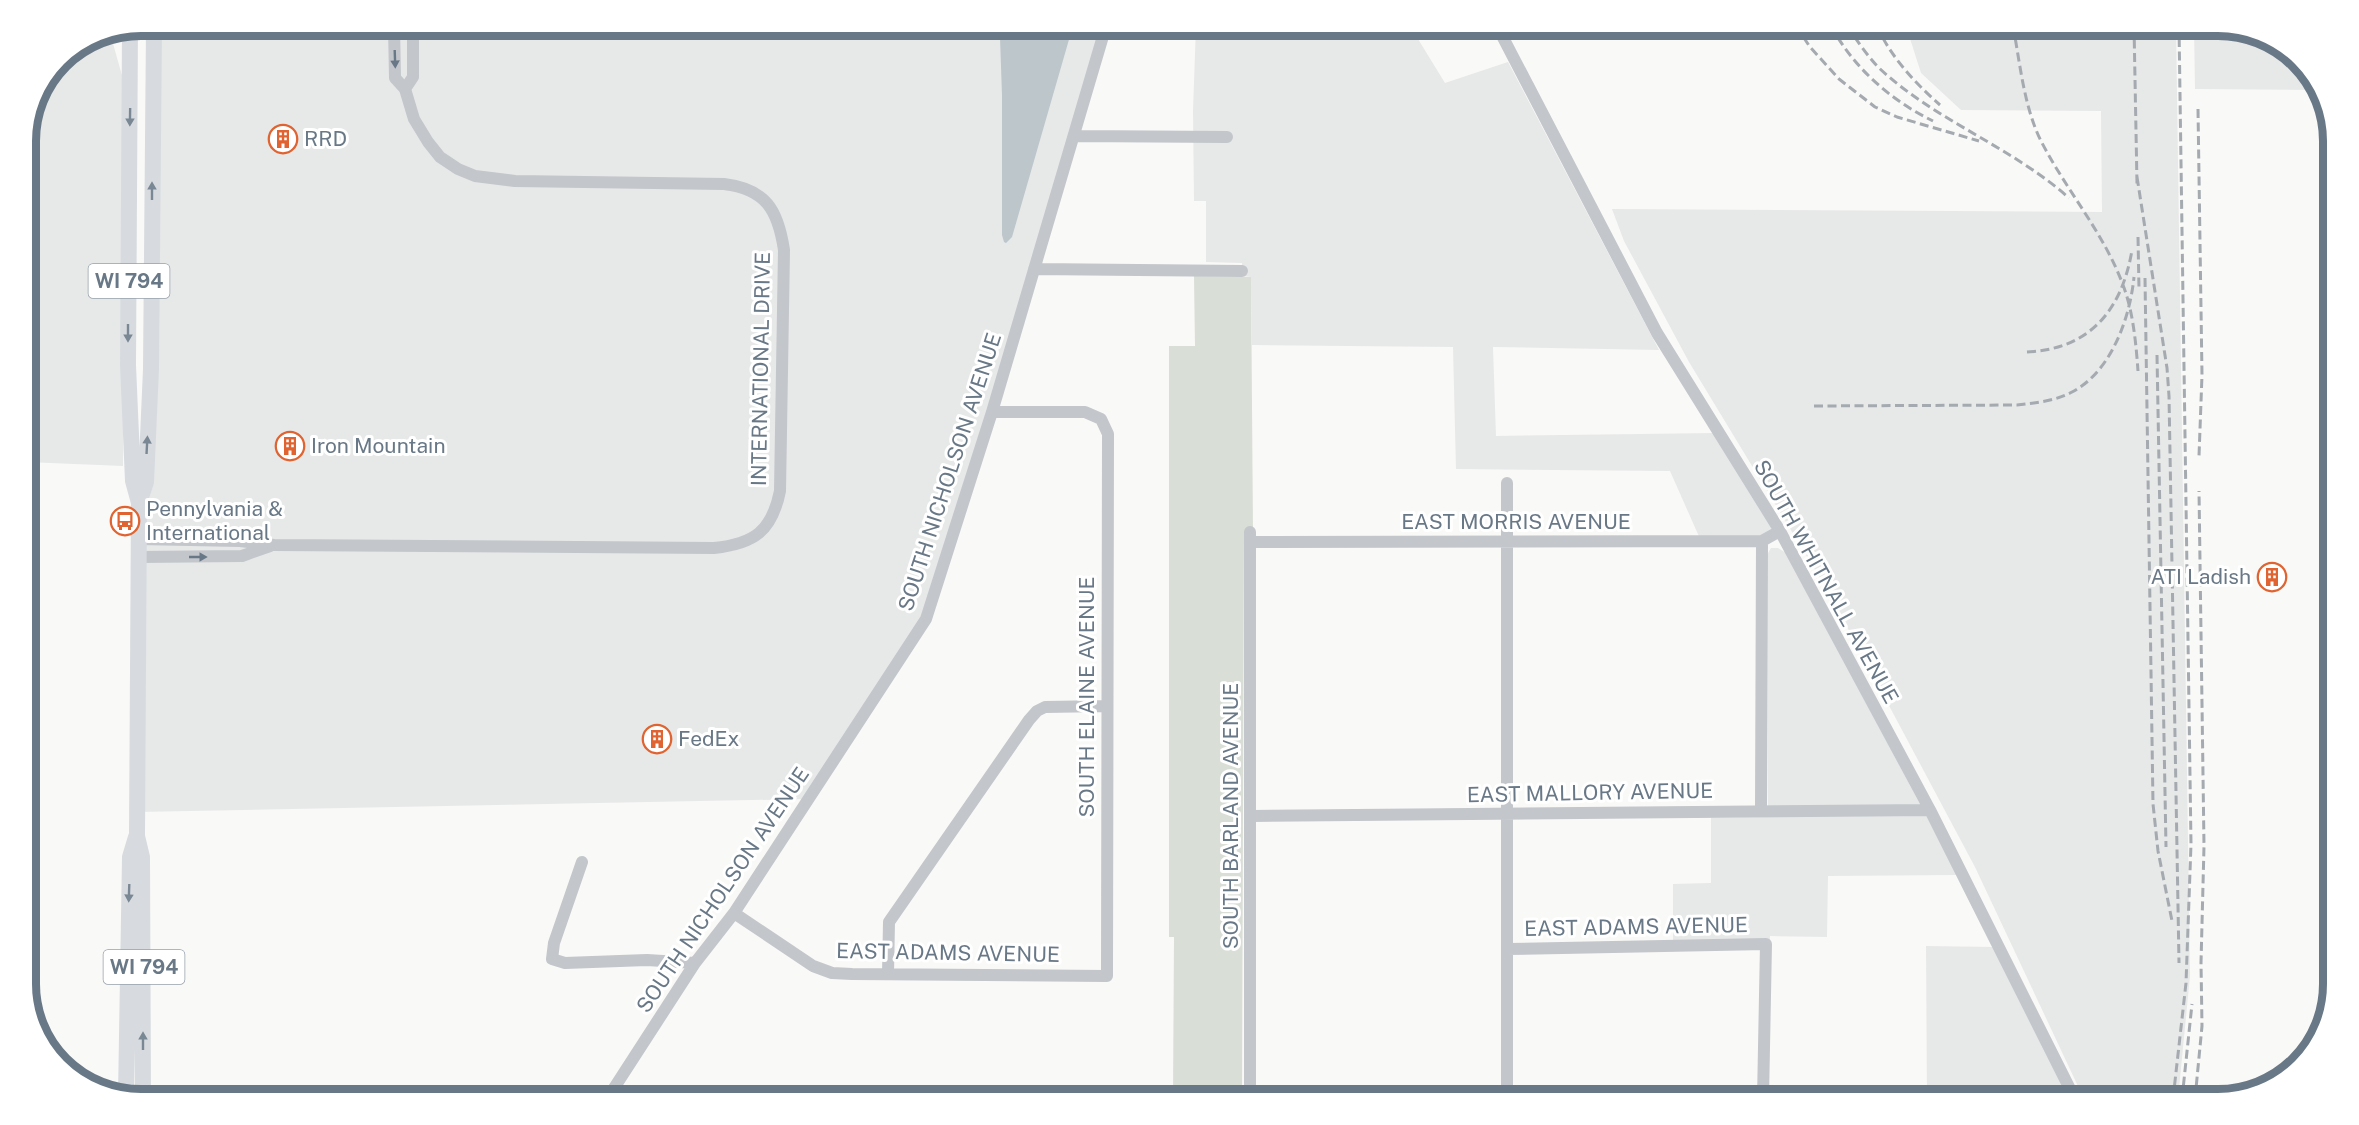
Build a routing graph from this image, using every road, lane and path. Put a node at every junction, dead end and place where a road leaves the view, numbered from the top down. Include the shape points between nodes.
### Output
1 (154, 36) edge
2 (394, 36) edge
3 (413, 36) edge
4 (1103, 36) edge
5 (1502, 36) edge
6 (125, 37) edge
7 (130, 37) edge
8 (130, 58) junction
9 (405, 89) junction
10 (1074, 136) junction
11 (1227, 137) dead end
12 (1034, 269) junction
13 (1242, 271) dead end
14 (992, 412) junction
15 (1507, 483) dead end
16 (139, 503) junction
17 (1780, 531) junction
18 (1250, 537) joint
19 (139, 539) junction
20 (1762, 541) junction
21 (1507, 542) junction
22 (274, 545) junction
23 (139, 557) junction
24 (1106, 706) junction
25 (1930, 810) junction
26 (1761, 811) junction
27 (1506, 814) junction
28 (1252, 816) junction
29 (137, 836) junction
30 (582, 862) dead end
31 (734, 913) junction
32 (1507, 949) junction
33 (695, 963) junction
34 (888, 974) junction
35 (1107, 976) joint
36 (126, 1088) edge
37 (143, 1089) edge
38 (614, 1089) edge
39 (1250, 1089) edge
40 (1507, 1089) edge
41 (1763, 1089) edge
42 (2070, 1089) edge

16 -> 1 main road, WI 794 via 146,482 151,369
2 -> 9 street, INTERNATIONAL DRIVE via 395,78
3 - 9 street via 413,78
4 - 10 street, SOUTH NICHOLSON AVENUE
5 - 17 street, SOUTH WHITNALL AVENUE via 1657,333
6 - 8 main road, WI 794
7 - 8 main road
8 -> 16 main road, WI 794 via 128,382 133,481
9 - 22 street, INTERNATIONAL DRIVE via 414,119 440,157 475,176 515,181 724,184 750,189 763,197 776,215 784,250 780,491 776,510 754,537 741,544 714,548
10 - 11 street
10 - 12 street, SOUTH NICHOLSON AVENUE
12 - 13 street
12 - 14 street, SOUTH NICHOLSON AVENUE
14 - 24 street, SOUTH ELAINE AVENUE via 1086,412 1101,419 1108,434
14 - 31 street, SOUTH NICHOLSON AVENUE via 926,619
15 - 21 street
16 - 19 main road, WI 794
17 - 20 street, EAST MORRIS AVENUE
17 - 25 street, SOUTH WHITNALL AVENUE
18 - 21 street, EAST MORRIS AVENUE
18 - 28 street, SOUTH BARLAND AVENUE
19 - 22 street, INTERNATIONAL DRIVE
19 - 23 main road, WI 794
20 - 21 street, EAST MORRIS AVENUE
20 - 26 street
21 - 27 street
23 -> 22 street, INTERNATIONAL DRIVE via 242,556
23 - 29 main road, WI 794
24 - 34 street via 1045,706 1029,720 889,922
24 - 35 street, SOUTH ELAINE AVENUE
25 - 26 street, EAST MALLORY AVENUE
25 - 42 street, SOUTH WHITNALL AVENUE
26 - 27 street, EAST MALLORY AVENUE
27 - 28 street, EAST MALLORY AVENUE
27 - 32 street
28 - 39 street, SOUTH BARLAND AVENUE
29 -> 36 main road, WI 794 via 130,857
37 -> 29 main road, WI 794 via 143,868
30 - 33 street via 552,959 565,963
31 - 33 street, SOUTH NICHOLSON AVENUE
31 - 34 street, EAST ADAMS AVENUE via 813,966 832,972
32 - 40 street
32 - 41 street, EAST ADAMS AVENUE via 1766,944
33 - 38 street, SOUTH NICHOLSON AVENUE
34 - 35 street, EAST ADAMS AVENUE

